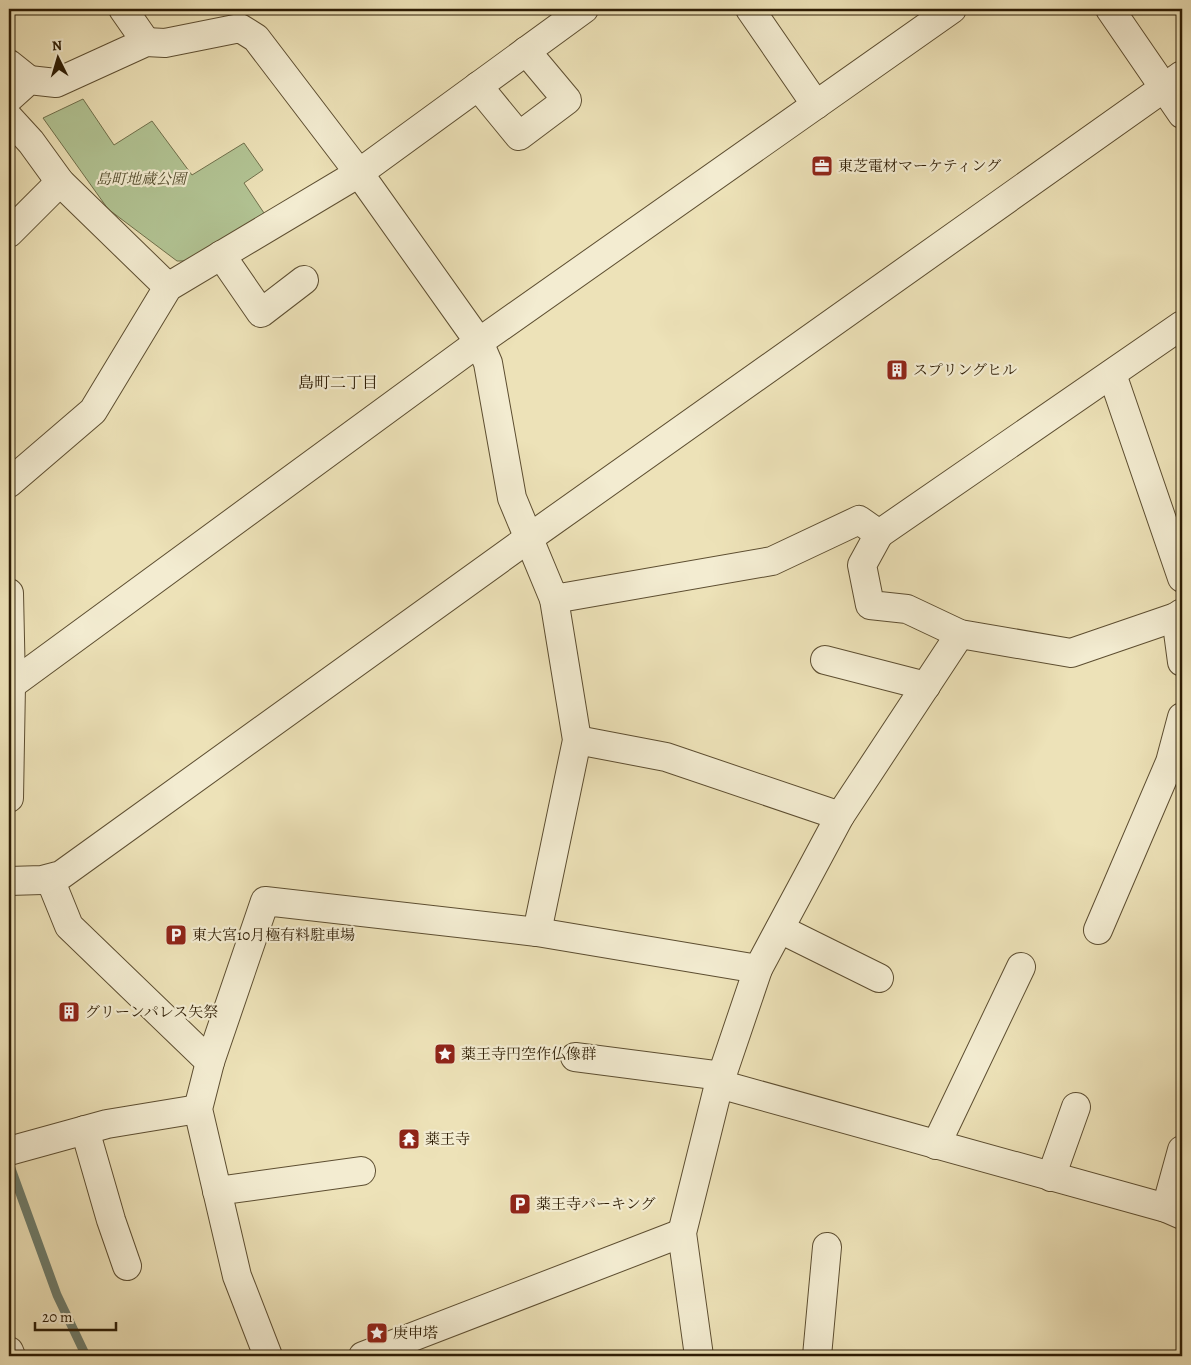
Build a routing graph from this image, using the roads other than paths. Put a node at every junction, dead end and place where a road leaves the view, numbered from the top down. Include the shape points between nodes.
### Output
1 (123, 9) edge
2 (584, 9) edge
3 (750, 9) edge
4 (952, 9) edge
5 (1110, 9) edge
6 (241, 18) edge
7 (146, 42) junction
8 (526, 51) junction
9 (19, 72) edge
10 (1173, 81) edge
11 (478, 86) junction
12 (9, 98) edge
13 (816, 105) junction
14 (1182, 114) edge
15 (9, 118) edge
16 (359, 173) junction
17 (60, 182) junction
18 (9, 233) edge
19 (221, 256) junction
20 (304, 280) dead end
21 (168, 287) junction
22 (1182, 324) edge
23 (479, 342) junction
24 (1112, 374) junction
25 (9, 483) edge
26 (879, 534) junction
27 (529, 538) junction
28 (1182, 578) edge
29 (9, 592) edge
30 (554, 599) junction
31 (1179, 615) edge
32 (960, 634) junction
33 (825, 660) dead end
34 (1182, 662) edge
35 (11, 685) junction
36 (926, 686) junction
37 (1182, 717) edge
38 (577, 740) junction
39 (1176, 761) edge
40 (9, 798) edge
41 (840, 816) junction
42 (50, 879) junction
43 (9, 881) edge
44 (780, 929) junction
45 (1098, 930) dead end
46 (537, 932) junction
47 (1021, 967) dead end
48 (758, 968) junction
49 (879, 978) dead end
50 (575, 1057) dead end
51 (210, 1062) junction
52 (721, 1080) junction
53 (1076, 1107) dead end
54 (198, 1109) junction
55 (86, 1130) junction
56 (936, 1145) junction
57 (9, 1149) edge
58 (1182, 1150) edge
59 (361, 1171) dead end
60 (1051, 1177) junction
61 (217, 1191) junction
62 (1174, 1212) edge
63 (682, 1233) junction
64 (826, 1247) dead end
65 (127, 1266) dead end
66 (9, 1352) edge
67 (10, 1356) edge
68 (268, 1356) edge
69 (362, 1356) edge
70 (699, 1356) edge
71 (817, 1356) edge

1 - 7 street
2 - 8 street
3 - 13 street
4 - 13 street
5 - 10 street
6 - 7 street via 165,43
6 - 16 street
7 - 9 street via 56,83
8 - 11 street
8 - 11 street via 568,100 519,136
9 - 12 street
10 - 14 street
10 - 27 street
11 - 16 street
13 - 23 street
15 - 17 street via 32,142
16 - 19 street
16 - 23 street
17 - 18 street
17 - 21 street
19 - 20 street via 261,313
19 - 21 street
21 - 25 street via 93,411
22 - 24 street
23 - 27 street via 488,363 512,498
23 - 35 street
24 - 26 street
24 - 28 street
26 - 30 street via 860,520 772,561
26 - 32 street via 862,565 870,606 907,608
27 - 30 street
27 - 42 street via 61,875
29 - 35 street
30 - 38 street
31 - 32 street via 1071,653
31 - 34 street
32 - 36 street
33 - 36 street
35 - 40 street
36 - 41 street
37 - 39 street
38 - 41 street via 666,757
38 - 46 street
39 - 45 street
41 - 44 street
42 - 43 street
42 - 51 street via 69,926
44 - 48 street
44 - 49 street
46 - 48 street
46 - 51 street via 265,901
47 - 56 street
48 - 52 street
50 - 52 street
51 - 54 street
52 - 56 street
52 - 63 street
53 - 60 street
54 - 55 street
54 - 61 street
55 - 57 street
55 - 65 street
56 - 60 street
58 - 62 street
59 - 61 street
60 - 62 street
61 - 68 street via 237,1276
63 - 69 street
63 - 70 street
64 - 71 street
66 - 67 street

